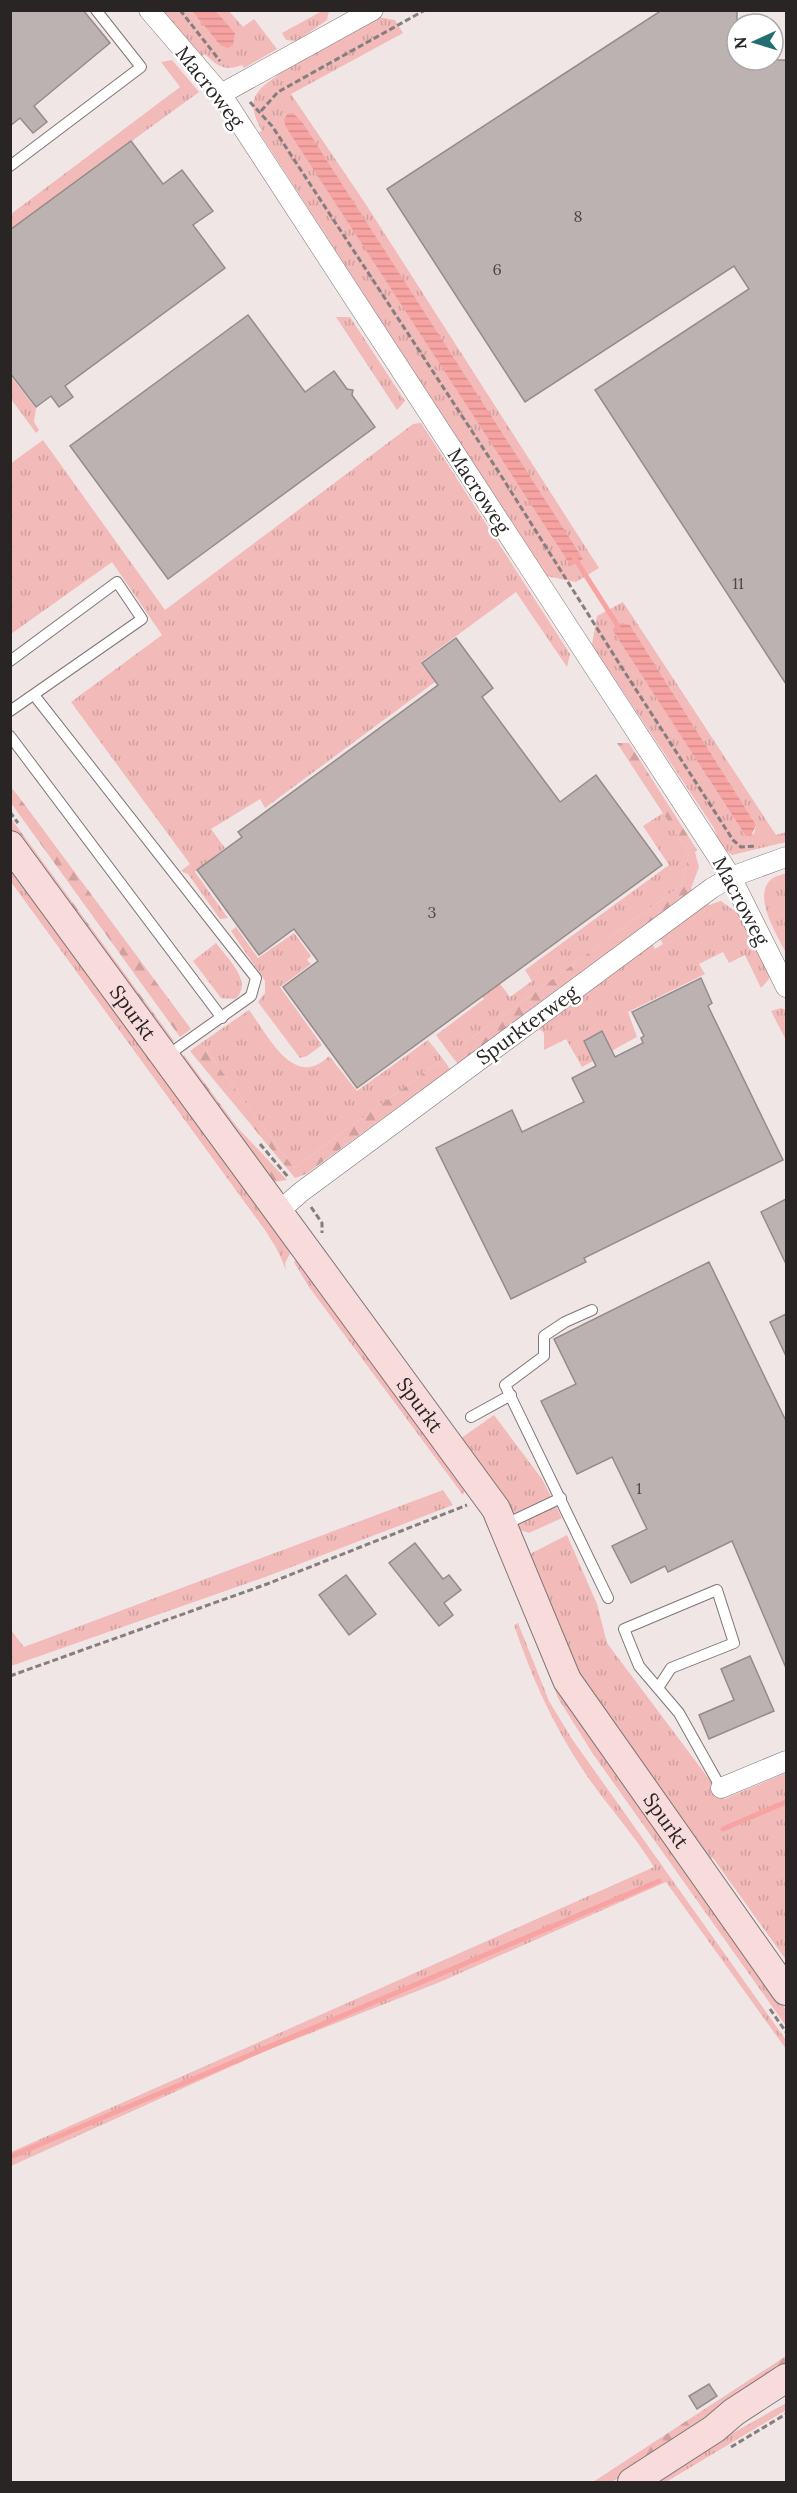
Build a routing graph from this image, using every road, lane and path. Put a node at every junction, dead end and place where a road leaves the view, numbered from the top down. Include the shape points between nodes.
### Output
1 (96, 10) edge
2 (149, 10) edge
3 (180, 10) edge
4 (373, 10) edge
5 (424, 10) edge
6 (227, 91) junction
7 (261, 111) junction
8 (10, 166) edge
9 (10, 661) edge
10 (34, 695) junction
11 (10, 711) edge
12 (10, 735) edge
13 (10, 845) edge
14 (760, 845) dead end
15 (786, 857) edge
16 (731, 877) junction
17 (786, 987) edge
18 (222, 1018) junction
19 (165, 1058) junction
20 (277, 1213) junction
21 (592, 1310) dead end
22 (510, 1395) junction
23 (471, 1417) dead end
24 (484, 1493) junction
25 (561, 1498) junction
26 (504, 1526) junction
27 (608, 1598) dead end
28 (10, 1676) edge
29 (657, 1688) junction
30 (786, 1761) edge
31 (721, 1788) joint
32 (786, 1991) edge
33 (786, 2378) edge
34 (786, 2396) edge
35 (714, 2429) junction
36 (632, 2482) edge

1 - 8 lane via 141,66
2 - 6 street, Macroweg
3 - 6 path via 218,57
4 - 6 street
5 - 7 path via 278,92
6 - 7 path
6 - 16 street, Macroweg
7 - 14 path via 500,474 733,840 741,847
9 - 10 lane via 117,582 142,619
10 - 11 lane
10 - 18 lane via 256,978 251,996
12 - 18 lane
13 - 19 street, Spurkt
15 - 16 street, Spurkterweg
16 - 17 street, Macroweg
16 - 20 street, Spurkterweg
18 - 19 lane
19 - 20 street, Spurkt
20 - 24 street, Spurkt
21 - 22 lane via 544,1336 544,1356 506,1385
22 - 23 lane
22 - 25 lane
24 - 26 street, Spurkt
24 - 28 path via 450,1513 267,1584
25 - 26 lane
25 - 27 lane
26 - 32 street, Spurkt via 567,1680
29 - 29 lane via 639,1666 624,1629 717,1590 734,1643 671,1668
29 - 31 lane via 679,1713
30 - 31 street
33 - 35 street
34 - 35 street via 738,2424
35 - 36 street

